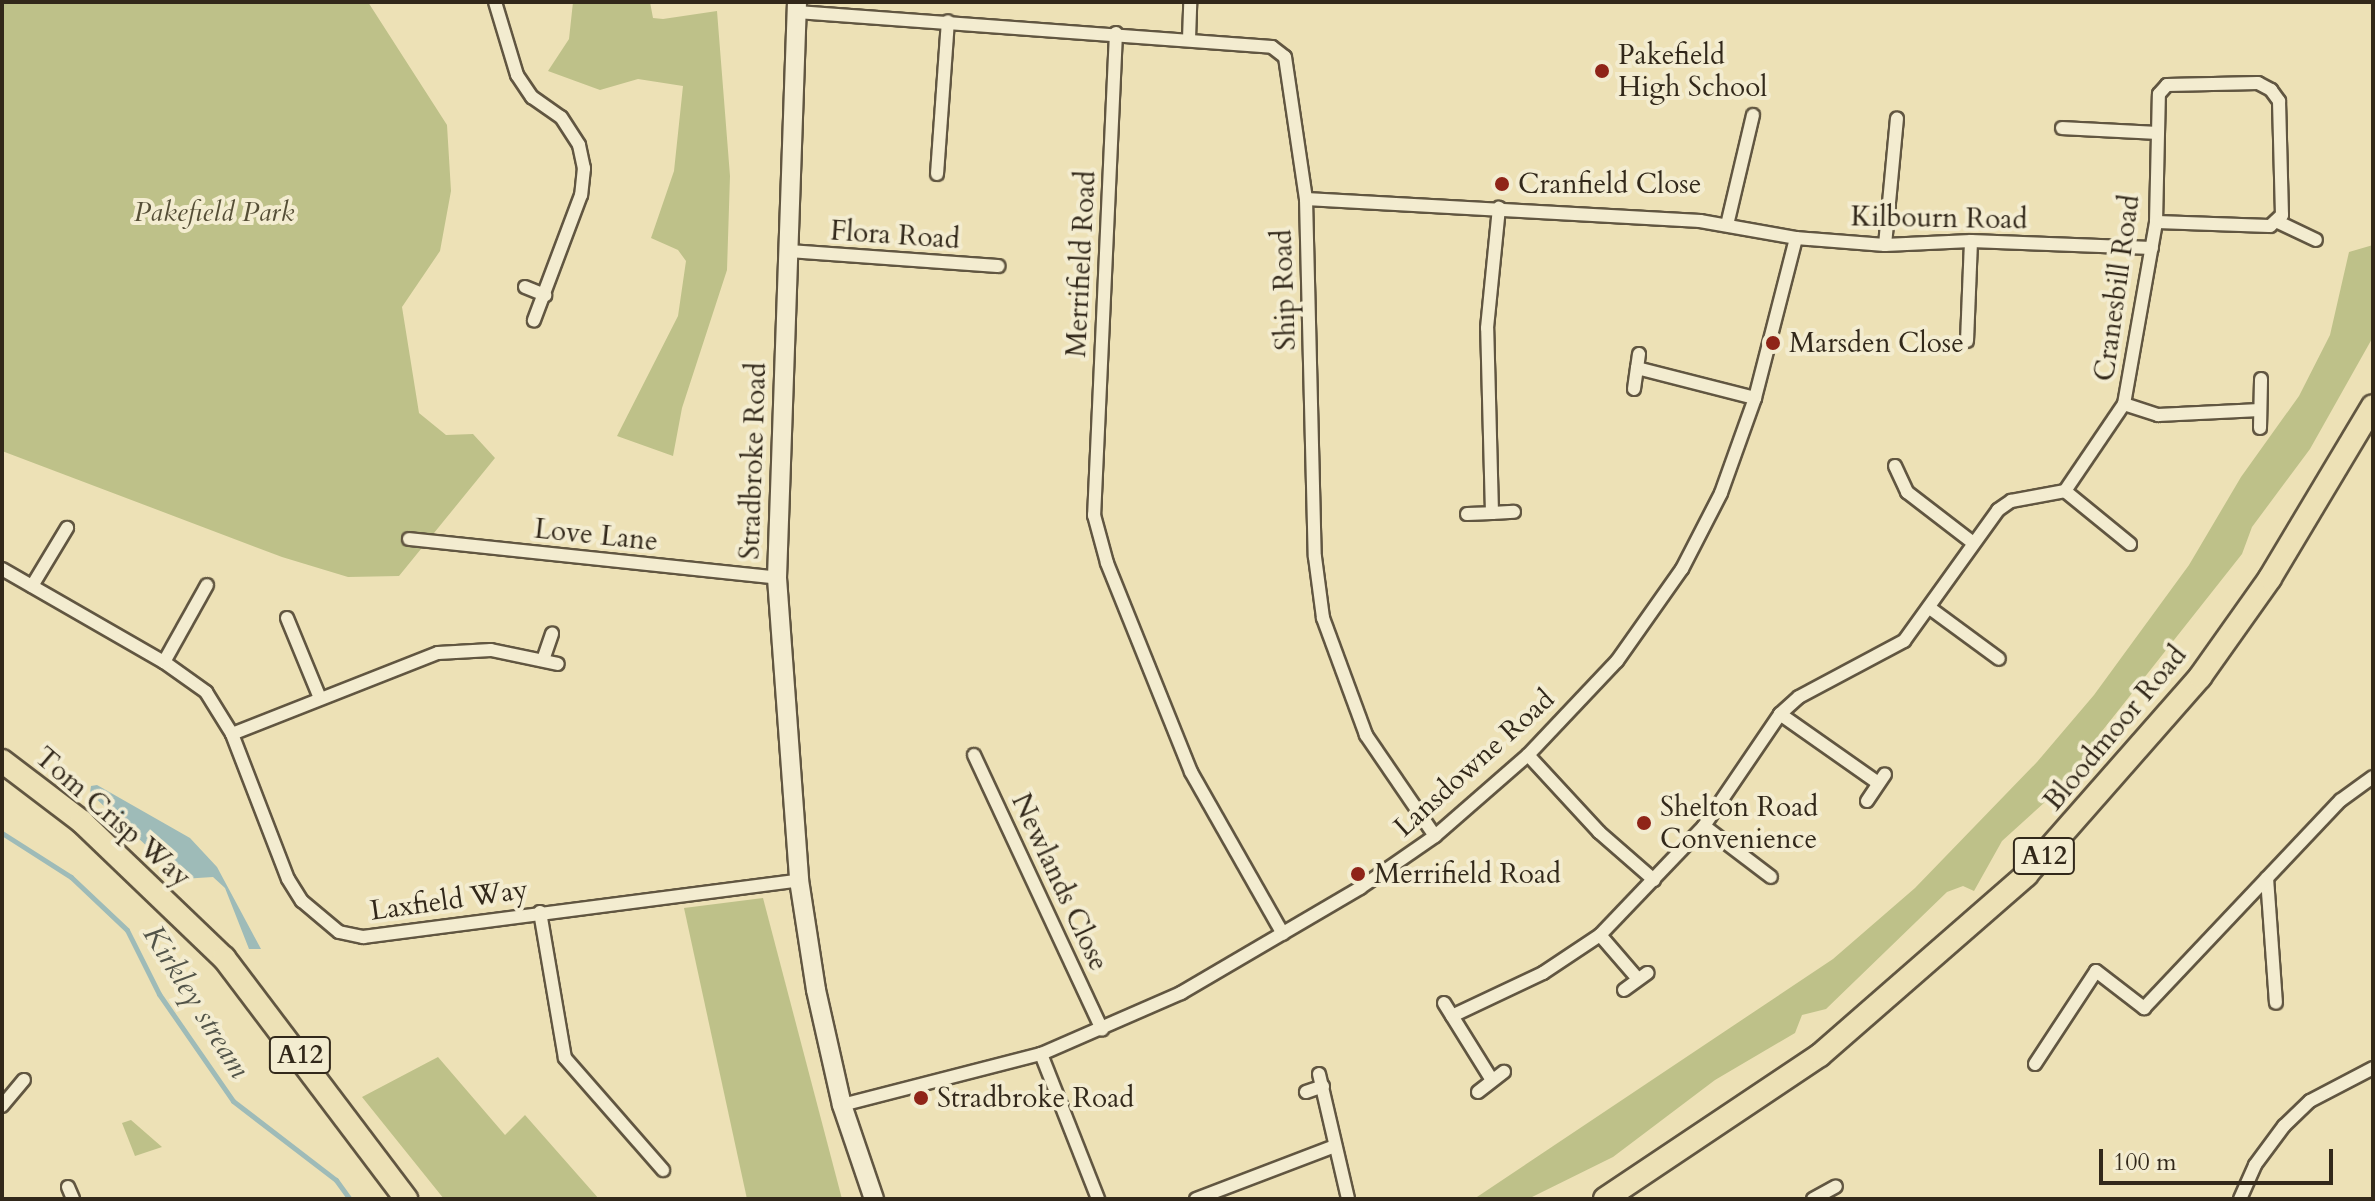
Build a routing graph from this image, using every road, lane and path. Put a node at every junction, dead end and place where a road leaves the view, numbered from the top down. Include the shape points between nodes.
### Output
1 (495, 2) edge
2 (1190, 2) edge
3 (797, 7) edge
4 (948, 21) junction
5 (1116, 33) junction
6 (1189, 39) junction
7 (1753, 115) dead end
8 (1897, 119) dead end
9 (2062, 128) dead end
10 (2157, 133) junction
11 (937, 174) dead end
12 (1306, 199) junction
13 (1499, 208) junction
14 (2276, 221) junction
15 (2156, 222) junction
16 (1727, 225) junction
17 (1796, 238) junction
18 (2316, 240) dead end
19 (1971, 241) junction
20 (1885, 245) junction
21 (2152, 248) junction
22 (788, 251) junction
23 (998, 266) dead end
24 (525, 287) dead end
25 (545, 295) junction
26 (534, 320) dead end
27 (1967, 341) dead end
28 (1639, 354) dead end
29 (1637, 368) junction
30 (2261, 379) dead end
31 (1634, 389) dead end
32 (1755, 398) junction
33 (2124, 404) junction
34 (2373, 406) edge
35 (2260, 410) junction
36 (2260, 428) dead end
37 (1895, 466) dead end
38 (2065, 491) junction
39 (1514, 512) dead end
40 (1492, 513) junction
41 (1467, 514) dead end
42 (67, 528) dead end
43 (409, 539) dead end
44 (1972, 542) junction
45 (2130, 544) dead end
46 (2, 569) edge
47 (777, 578) junction
48 (207, 585) dead end
49 (32, 586) junction
50 (1931, 609) junction
51 (287, 618) dead end
52 (552, 634) dead end
53 (1999, 659) dead end
54 (543, 660) junction
55 (164, 662) junction
56 (558, 664) dead end
57 (320, 698) junction
58 (1780, 714) junction
59 (232, 734) junction
60 (974, 755) dead end
61 (1528, 755) junction
62 (2, 761) edge
63 (2373, 777) edge
64 (1867, 801) dead end
65 (1704, 826) junction
66 (1435, 836) junction
67 (1771, 877) dead end
68 (2267, 878) junction
69 (799, 880) junction
70 (1654, 880) junction
71 (540, 912) junction
72 (183, 919) junction
73 (1283, 934) junction
74 (1600, 935) junction
75 (1624, 990) dead end
76 (1444, 1003) dead end
77 (2276, 1003) dead end
78 (1452, 1016) junction
79 (1102, 1030) junction
80 (1041, 1054) junction
81 (2035, 1064) dead end
82 (2373, 1068) edge
83 (1504, 1072) dead end
84 (24, 1080) dead end
85 (1492, 1080) junction
86 (1306, 1092) dead end
87 (1478, 1092) dead end
88 (4, 1099) edge
89 (842, 1105) junction
90 (1335, 1146) junction
91 (663, 1170) dead end
92 (1836, 1186) dead end
93 (389, 1199) edge
94 (406, 1199) edge
95 (874, 1199) edge
96 (1098, 1199) edge
97 (1196, 1199) edge
98 (1348, 1199) edge
99 (1605, 1199) edge
100 (1813, 1199) edge
101 (2240, 1199) edge

1 - 25 street via 517,75 532,97 561,117 579,145 584,168 581,195
2 - 6 street
3 - 4 street, Ship Road
3 - 22 main road, Stradbroke Road
4 - 5 street, Ship Road
4 - 11 street
5 - 6 street, Ship Road
5 - 73 street, Merrifield Road via 1094,515 1107,563 1191,772
6 - 12 street, Ship Road via 1272,47 1285,57
7 - 16 street
8 - 20 street
9 - 10 street
10 - 14 street, Cranesbill Road via 2159,94 2167,85 2258,83 2271,90 2279,101 2282,215
10 - 15 street, Cranesbill Road
12 - 13 street, Kilbourn Road
12 - 66 street, Ship Road via 1315,557 1323,618 1366,735
13 - 16 street, Kilbourn Road
13 - 40 street via 1487,328
14 - 15 street via 2270,226
14 - 18 street
15 - 21 street, Cranesbill Road
16 - 17 street, Kilbourn Road
17 - 20 street, Kilbourn Road
17 - 32 street, Lansdowne Road
19 - 20 street, Kilbourn Road
19 - 21 street, Kilbourn Road
19 - 27 street
21 - 33 street, Cranesbill Road
22 - 23 street, Flora Road
22 - 47 main road, Stradbroke Road
24 - 25 street
25 - 26 street
28 - 29 street
29 - 31 street
29 - 32 street
30 - 35 street
32 - 61 street, Lansdowne Road via 1721,493 1682,569 1617,661
33 - 35 street via 2158,415
33 - 38 street, Cranesbill Road
34 - 99 highway, Bloodmoor Road / A12 via 2270,578 2200,677 2026,875 1820,1055
35 - 36 street
37 - 44 street via 1907,492
38 - 44 street via 2011,501
38 - 45 street
39 - 40 street
40 - 41 street
42 - 49 street
43 - 47 street, Love Lane
44 - 50 street
46 - 49 street, Laxfield Way
47 - 69 main road, Stradbroke Road
48 - 55 street
49 - 55 street, Laxfield Way
50 - 53 street
50 - 58 street via 1885,656 1799,697
51 - 57 street
52 - 54 street
54 - 56 street
54 - 57 street via 491,650 438,653
55 - 59 street, Laxfield Way via 206,692
57 - 59 street
58 - 64 street via 1882,778
58 - 65 street
59 - 71 street, Laxfield Way via 288,879 302,901 339,932 363,937
60 - 79 street, Newlands Close
61 - 66 street, Lansdowne Road
61 - 70 street via 1599,832
62 - 72 highway, Tom Crisp Way / A12 via 82,822
63 - 68 street via 2341,800
65 - 67 street
65 - 70 street
66 - 73 street, Lansdowne Road
68 - 77 street
68 - 81 street via 2144,1008 2096,971
69 - 71 street, Laxfield Way
69 - 89 main road, Stradbroke Road
70 - 74 street
71 - 91 street via 565,1058
72 - 93 highway, A12 via 300,1066
72 - 94 highway, A12 via 261,1002
73 - 79 street, Lansdowne Road via 1181,993
74 - 75 street via 1642,976
74 - 78 street via 1543,973
76 - 78 street
78 - 85 street
79 - 80 street, Lansdowne Road
80 - 89 street, Lansdowne Road
80 - 96 street
82 - 101 street via 2310,1101 2284,1126 2255,1165
83 - 85 street
84 - 88 street
85 - 87 street
86 - 90 street via 1321,1080
89 - 95 main road, Stradbroke Road
90 - 97 street
90 - 98 street
92 - 100 street

